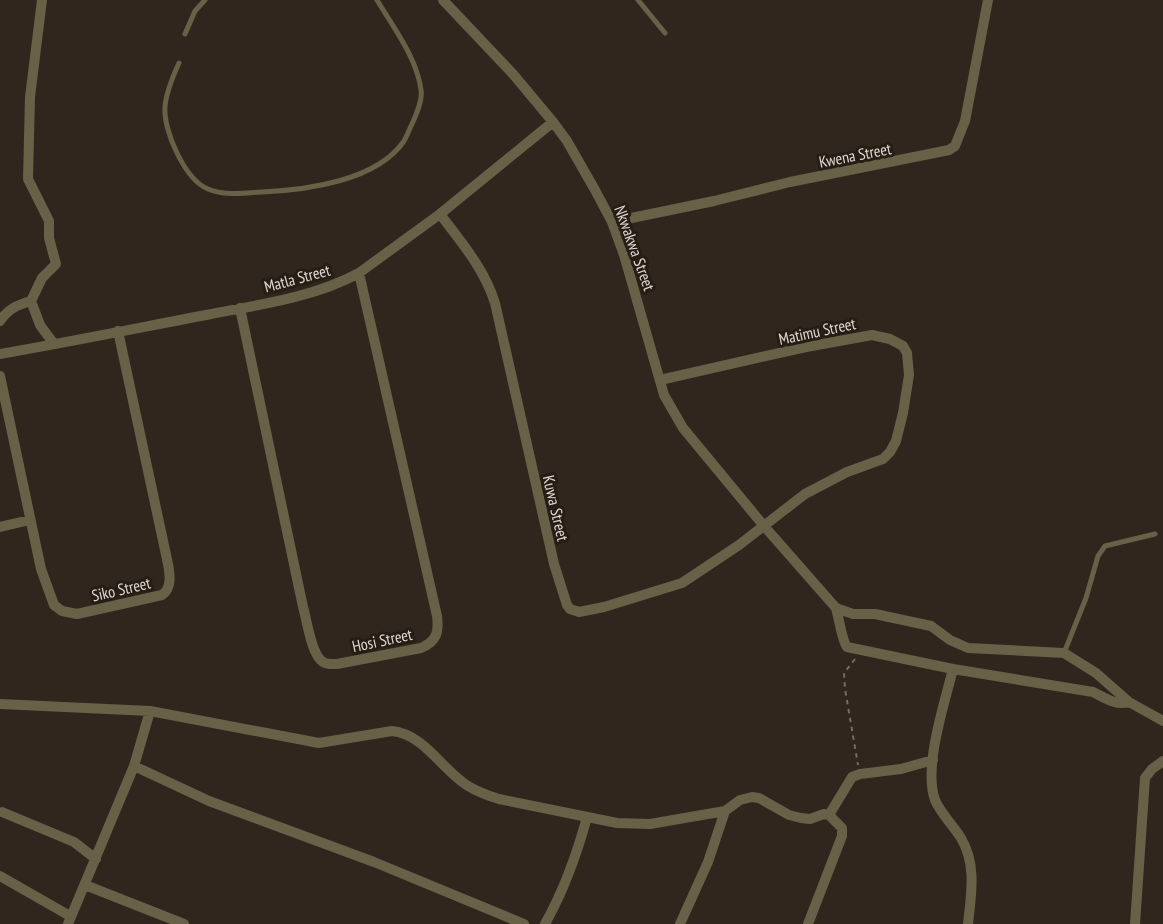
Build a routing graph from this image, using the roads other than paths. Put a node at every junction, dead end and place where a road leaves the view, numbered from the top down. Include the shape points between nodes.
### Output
1 (42, 0) edge
2 (204, 0) edge
3 (377, 0) edge
4 (443, 0) edge
5 (638, 0) edge
6 (988, 0) edge
7 (665, 33) dead end
8 (185, 34) dead end
9 (179, 63) dead end
10 (553, 122) junction
11 (440, 214) junction
12 (612, 222) junction
13 (359, 273) junction
14 (31, 301) junction
15 (240, 309) junction
16 (0, 321) edge
17 (118, 331) junction
18 (54, 344) junction
19 (0, 354) edge
20 (0, 376) edge
21 (660, 380) junction
22 (6, 434) edge
23 (30, 520) junction
24 (764, 526) junction
25 (0, 527) edge
26 (1155, 534) dead end
27 (836, 608) junction
28 (1064, 653) junction
29 (958, 669) junction
30 (1129, 702) junction
31 (0, 704) edge
32 (150, 711) junction
33 (1163, 721) edge
34 (933, 760) junction
35 (1163, 761) edge
36 (134, 766) junction
37 (725, 811) junction
38 (2, 812) dead end
39 (829, 815) junction
40 (587, 817) junction
41 (96, 859) junction
42 (0, 876) edge
43 (85, 885) junction
44 (69, 920) edge
45 (184, 924) edge
46 (524, 924) edge
47 (545, 924) edge
48 (680, 924) edge
49 (808, 924) edge
50 (968, 924) edge
51 (1135, 924) edge

1 - 14 street via 30,97 28,179 49,221 57,264 42,278
2 - 8 lane
3 - 9 lane via 413,63 422,91 417,114 403,142 383,161 336,182 286,191 232,194 206,189 177,155 168,131 165,107
4 - 10 street, Nkwakwa Street
5 - 7 lane
6 - 12 street, Kwena Street via 965,122 955,146 949,150
10 - 11 street, Matla Street
10 - 12 street, Nkwakwa Street
11 - 13 street, Matla Street
11 - 24 street, Kuwa Street via 488,281 554,564 570,609 579,612 604,607 682,583
12 - 21 street, Nkwakwa Street
13 - 15 street, Matla Street via 335,285
13 - 15 street, Hosi Street via 437,616 437,636 421,648 337,664 328,664 316,655
14 - 16 street via 17,305
14 - 18 street via 40,325
15 - 17 street, Matla Street
17 - 18 street, Matla Street
17 - 23 street, Siko Street via 168,564 168,589 162,595 96,611 62,612 50,599
18 - 19 street, Matla Street
20 - 22 street, Siko Street
21 - 24 street, Nkwakwa Street via 672,412 683,428
21 - 24 street, Matimu Street via 872,335 903,346 909,375 903,413 890,452 873,464 816,488
22 - 23 street, Siko Street
23 - 25 street
24 - 27 street, Nkwakwa Street
26 - 28 lane via 1105,546
27 - 28 street via 931,626 968,648
27 - 29 street via 844,643 852,649
28 - 30 street via 1096,673
29 - 30 street
29 - 34 street
30 - 33 street
31 - 32 street
32 - 36 street
32 - 40 street via 319,743 400,732 412,737 467,786 483,794
34 - 39 street via 860,774 848,782
34 - 50 street via 935,800 961,838 970,860
35 - 51 street via 1144,778
36 - 41 street
36 - 46 street via 209,801 374,862
37 - 39 street via 752,797 801,819
37 - 40 street via 650,824
37 - 48 street via 708,862
38 - 41 street via 74,842
39 - 49 street via 842,828 842,837
40 - 47 street via 576,854
41 - 43 street
42 - 44 street
43 - 44 street
43 - 45 street

